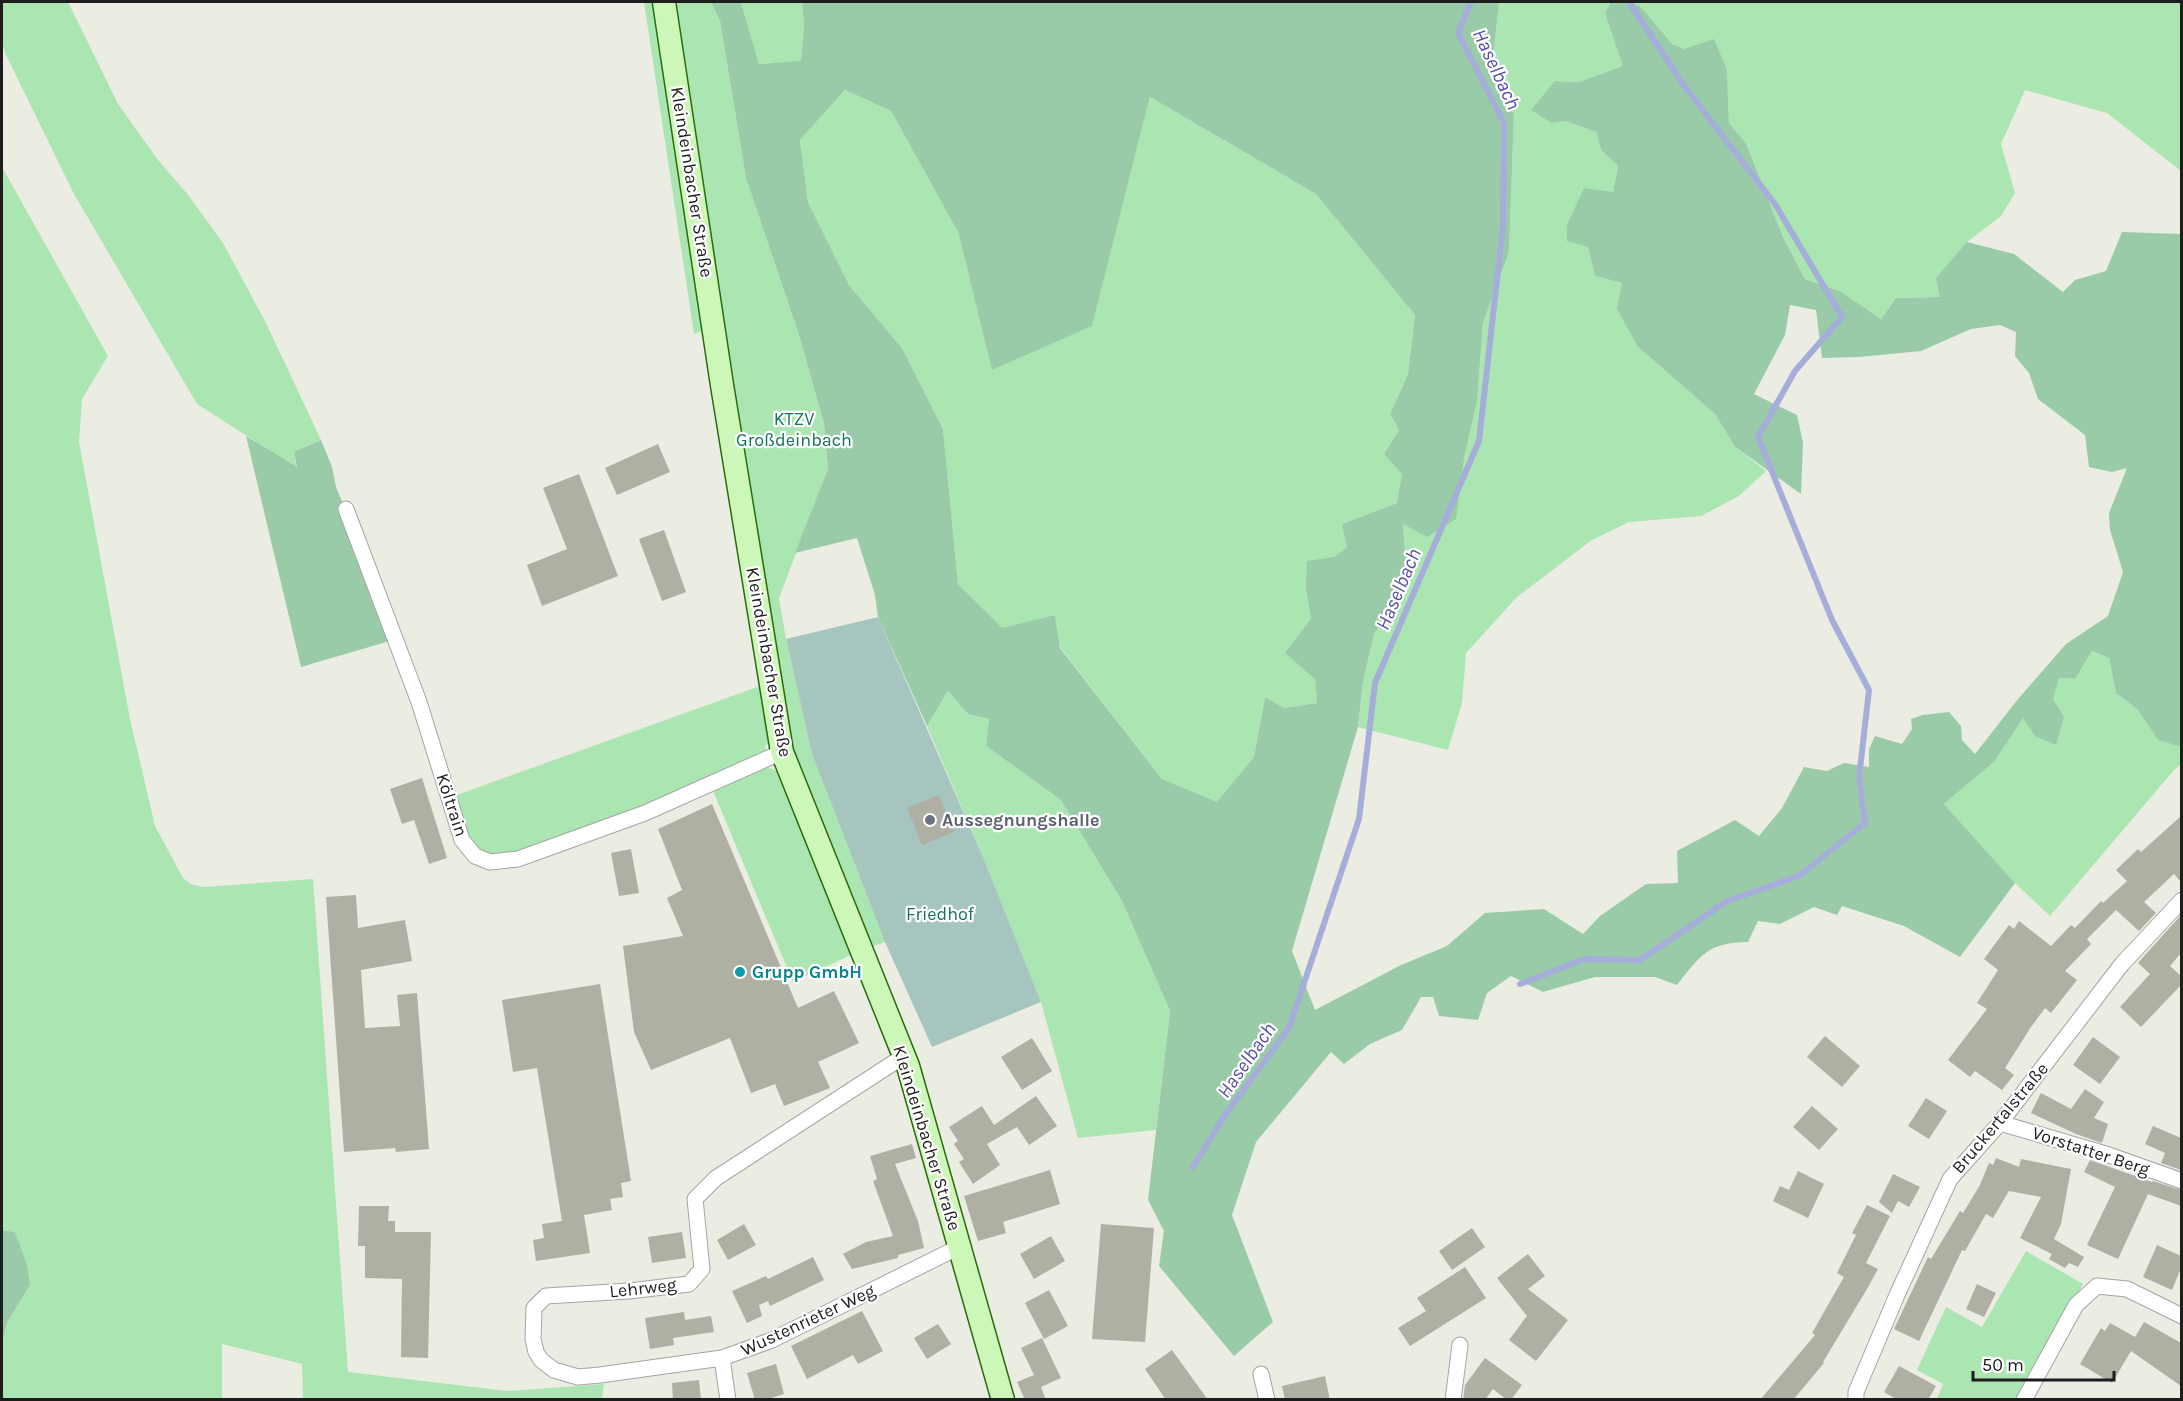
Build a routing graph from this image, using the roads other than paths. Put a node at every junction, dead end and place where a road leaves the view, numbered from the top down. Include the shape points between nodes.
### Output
1 (664, 2) edge
2 (346, 509) dead end
3 (782, 752) junction
4 (2181, 900) edge
5 (904, 1056) junction
6 (2000, 1123) junction
7 (2181, 1181) edge
8 (959, 1247) junction
9 (2181, 1316) edge
10 (1460, 1345) dead end
11 (722, 1358) junction
12 (1260, 1374) dead end
13 (578, 1377) joint
14 (728, 1400) edge
15 (1003, 1400) edge
16 (1267, 1400) edge
17 (1453, 1400) edge
18 (1856, 1400) edge
19 (2024, 1400) edge

1 - 3 street, Kleindeinbacher Straße
2 - 3 street, Költrain via 419,702 462,840 475,856 490,862 518,859 645,813
3 - 5 street, Kleindeinbacher Straße
4 - 6 street, Bruckertalstraße via 2122,964
5 - 8 street, Kleindeinbacher Straße
5 - 13 street, Lehrweg via 716,1178 695,1199 702,1269 689,1284 546,1296 534,1308 536,1352 554,1370
6 - 7 street, Vorstatter Berg
6 - 18 street, Bruckertalstraße via 1950,1179 1897,1295
8 - 11 street, Wustenrieter Weg via 772,1340
8 - 15 street, Kleindeinbacher Straße
9 - 19 street via 2127,1289 2097,1286 2076,1305
10 - 17 street
11 - 13 street, Wustenrieter Weg
11 - 14 street
12 - 16 street

